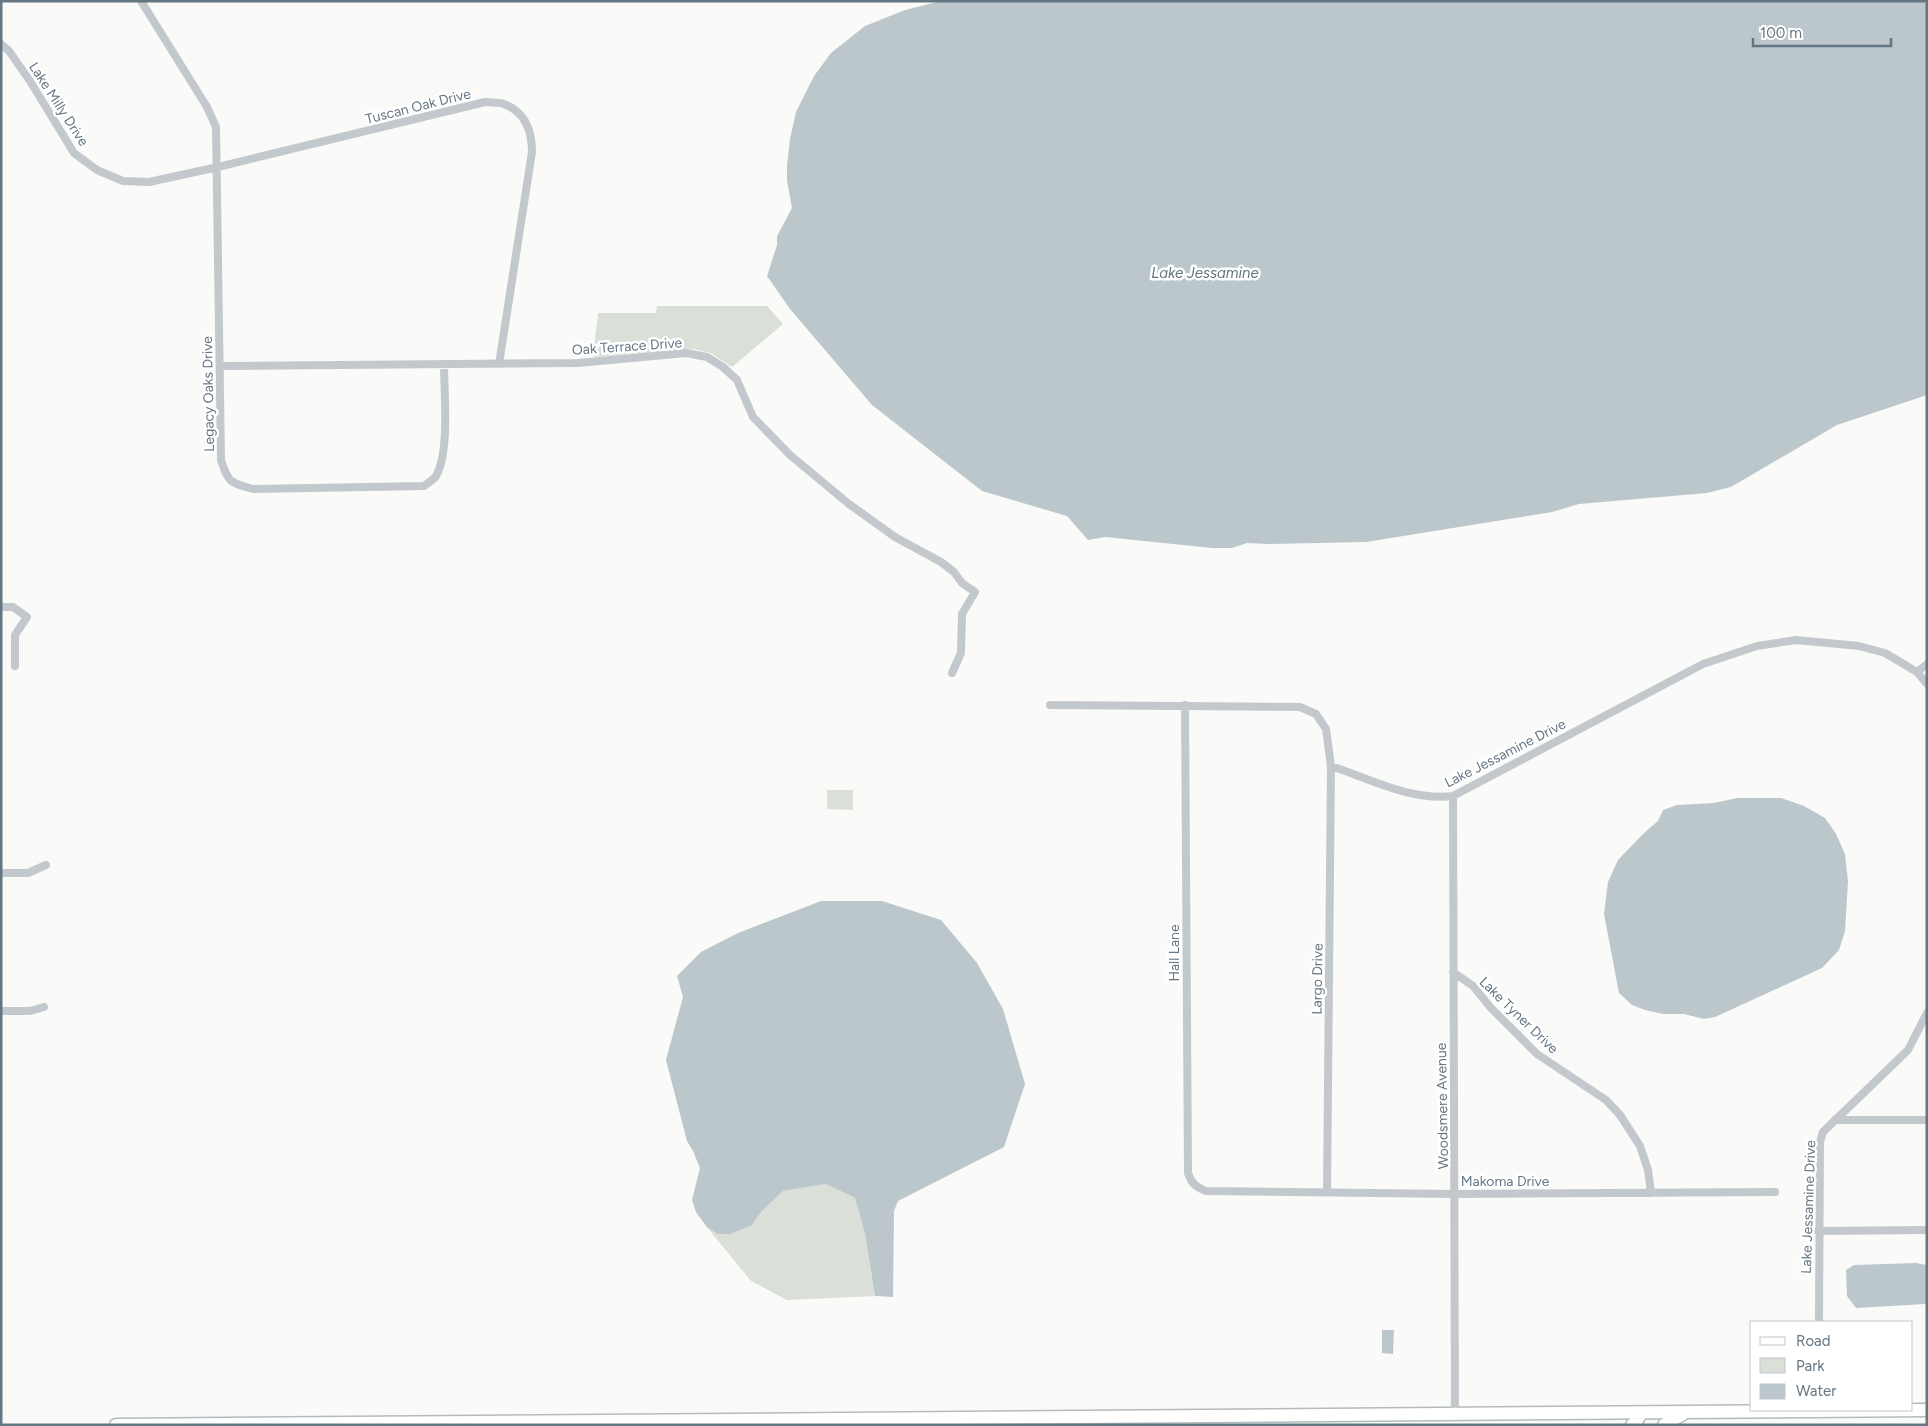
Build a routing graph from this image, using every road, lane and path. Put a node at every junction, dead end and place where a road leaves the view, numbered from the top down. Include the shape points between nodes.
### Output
1 (141, 1) edge
2 (1, 44) edge
3 (218, 167) junction
4 (444, 364) junction
5 (499, 364) junction
6 (220, 366) junction
7 (1, 607) edge
8 (1927, 664) edge
9 (15, 666) dead end
10 (1917, 672) junction
11 (952, 673) dead end
12 (1927, 684) edge
13 (1050, 704) dead end
14 (1185, 706) junction
15 (1331, 766) junction
16 (1453, 796) junction
17 (46, 866) dead end
18 (1, 873) edge
19 (1452, 972) junction
20 (44, 1007) dead end
21 (1, 1011) edge
22 (1927, 1013) edge
23 (1835, 1120) junction
24 (1927, 1120) edge
25 (1206, 1191) joint
26 (1327, 1192) junction
27 (1775, 1192) dead end
28 (1651, 1193) junction
29 (1455, 1194) junction
30 (1927, 1230) edge
31 (1818, 1231) junction
32 (1819, 1321) edge
33 (1913, 1410) edge
34 (1927, 1410) edge
35 (1754, 1411) edge
36 (1688, 1412) junction
37 (1641, 1413) junction
38 (1455, 1415) junction
39 (706, 1420) junction
40 (512, 1423) edge
41 (116, 1425) edge
42 (167, 1425) edge
43 (685, 1425) edge
44 (1632, 1425) edge
45 (1664, 1425) edge

1 - 3 street, Legacy Oaks Drive via 207,107 216,127
2 - 3 street, Lake Milly Drive via 30,81 74,153 97,170 123,181 149,182
3 - 5 street, Tuscan Oak Drive via 485,102 504,104 518,113 528,125 532,152
3 - 6 street, Legacy Oaks Drive
4 - 5 street, Oak Terrace Drive
4 - 6 street, Oak Terrace Drive
4 - 6 street, Legacy Oaks Drive via 441,463 435,477 424,486 253,489 226,477 221,460
5 - 11 street, Oak Terrace Drive via 578,362 686,353 707,358 723,367 737,380 753,417 790,455 849,504 895,537 941,562 975,592 962,614 961,653
7 - 9 street via 13,608 27,617 15,635
8 - 10 street
10 - 12 street, Lake Jessamine Drive
10 - 16 street, Lake Jessamine Drive via 1885,653 1858,646 1796,640 1757,646 1703,664
13 - 14 street
14 - 15 street via 1300,706 1316,714 1326,728
14 - 25 street, Hall Lane via 1188,1173 1190,1181
15 - 16 street, Lake Jessamine Drive via 1418,796
15 - 26 street, Largo Drive
16 - 19 street, Woodsmere Avenue
17 - 18 street via 28,873
19 - 28 street, Lake Tyner Drive via 1473,986 1537,1054 1606,1100 1620,1115 1640,1146
19 - 29 street, Woodsmere Avenue
20 - 21 street via 30,1011
22 - 23 street, Lake Jessamine Drive via 1908,1050
23 - 24 street
23 - 31 street, Lake Jessamine Drive via 1823,1132 1820,1142
25 - 26 street, Makoma Drive
26 - 29 street, Makoma Drive
27 - 28 street, Makoma Drive
28 - 29 street, Makoma Drive
29 - 38 street, Woodsmere Avenue
30 - 31 street
31 - 32 street, Lake Jessamine Drive
33 - 34 main road
35 - 36 main road
36 - 37 main road
36 - 45 main road
37 - 38 main road
37 - 44 main road
38 - 39 main road
39 - 40 main road
39 - 43 main road
40 - 42 main road
41 - 42 main road

